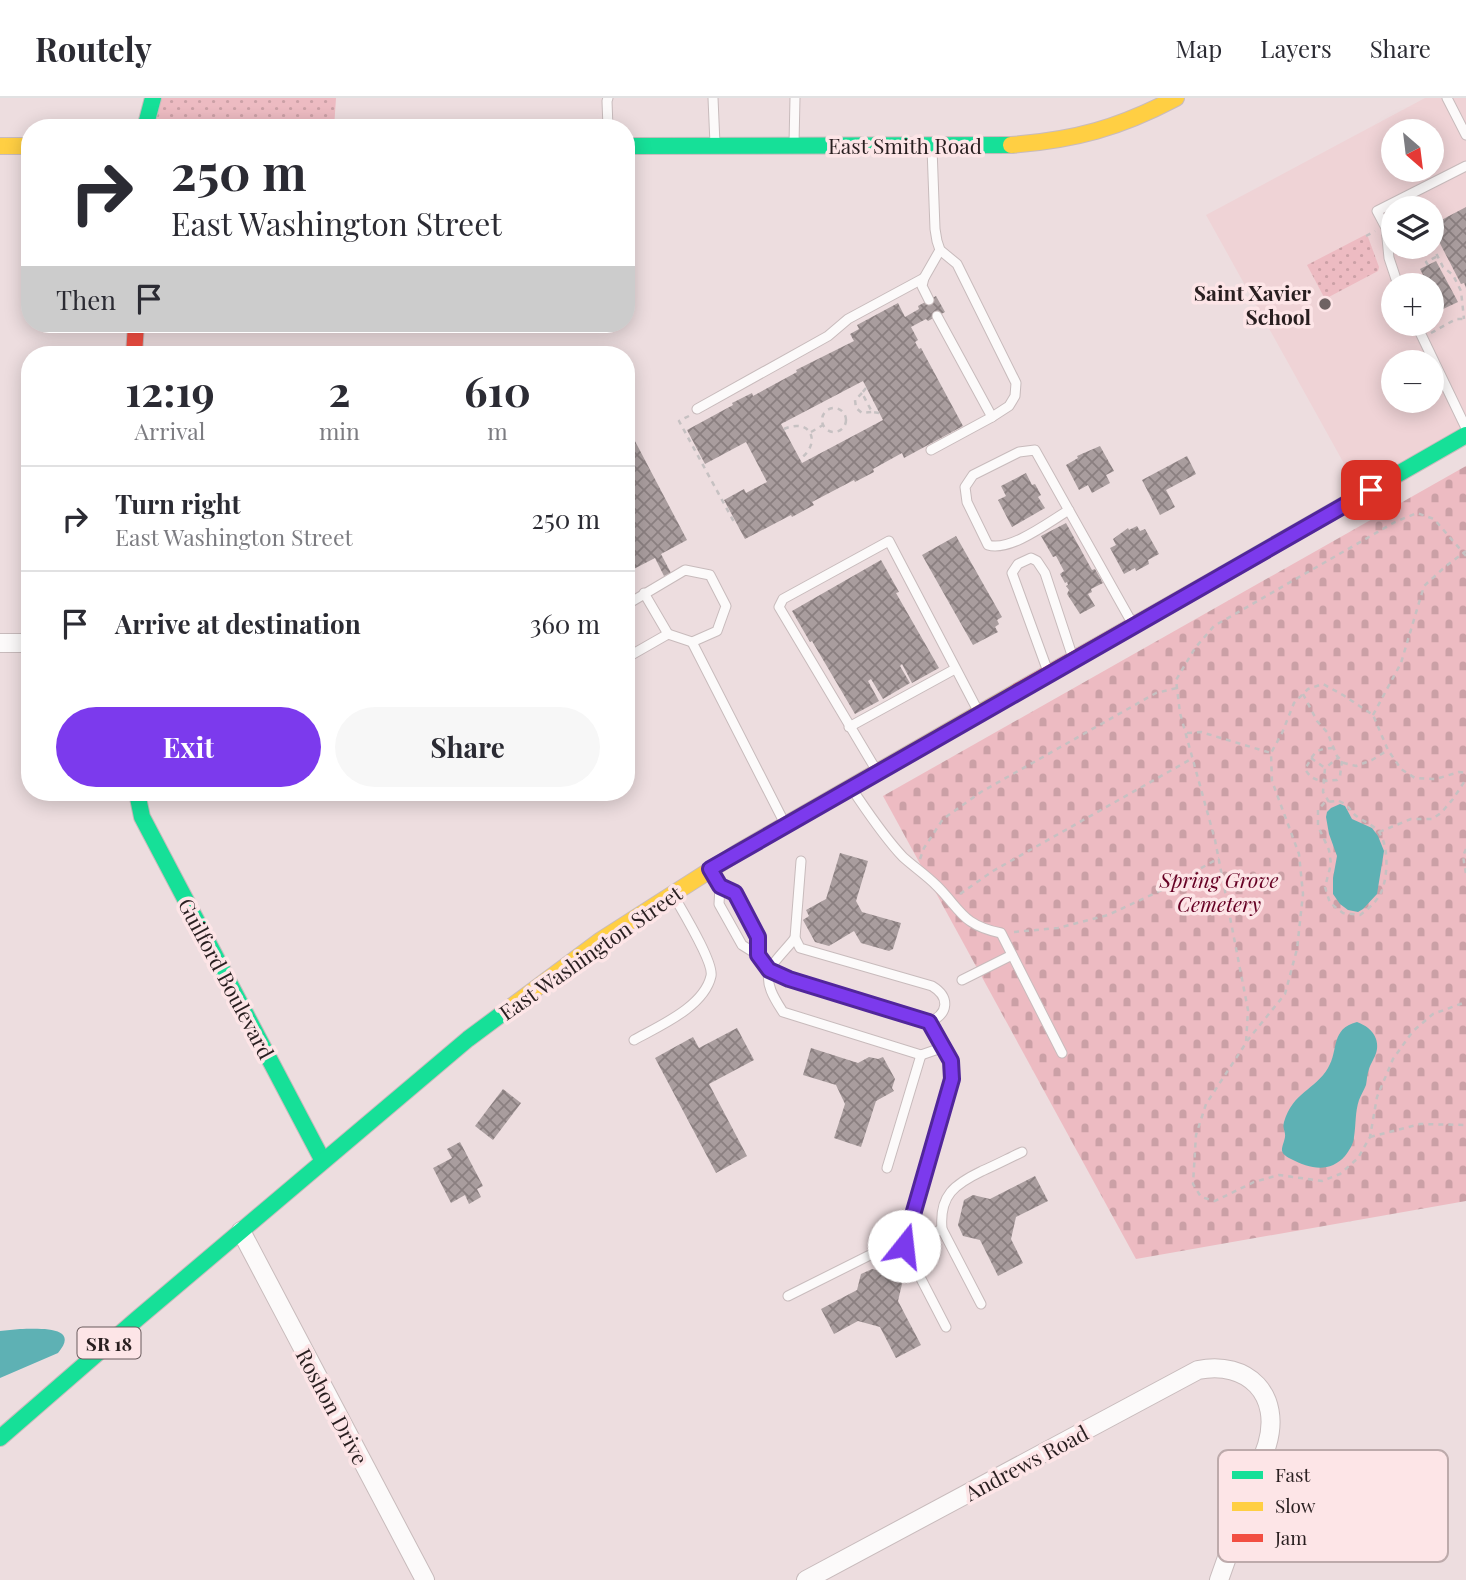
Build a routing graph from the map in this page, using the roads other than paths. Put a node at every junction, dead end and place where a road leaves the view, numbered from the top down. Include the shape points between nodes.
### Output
1 (153, 98) edge
2 (608, 98) edge
3 (713, 98) edge
4 (796, 98) edge
5 (1447, 98) edge
6 (1173, 99) edge
7 (147, 119) edge
8 (608, 119) edge
9 (1466, 135) edge
10 (715, 145) junction
11 (794, 145) junction
12 (0, 146) edge
13 (21, 146) edge
14 (635, 146) edge
15 (932, 146) junction
16 (1466, 166) edge
17 (940, 250) junction
18 (1394, 273) edge
19 (924, 278) junction
20 (929, 300) dead end
21 (937, 316) dead end
22 (1422, 336) edge
23 (697, 409) road end
24 (992, 417) junction
25 (1466, 428) edge
26 (1466, 435) edge
27 (931, 450) dead end
28 (1069, 510) junction
29 (644, 593) junction
30 (635, 599) edge
31 (1134, 626) junction
32 (668, 635) junction
33 (692, 642) junction
34 (0, 643) edge
35 (21, 643) edge
36 (635, 653) edge
37 (1073, 660) junction
38 (955, 668) junction
39 (1049, 674) junction
40 (979, 714) junction
41 (849, 727) junction
42 (877, 772) junction
43 (851, 787) junction
44 (138, 801) edge
45 (785, 825) junction
46 (801, 861) dead end
47 (710, 869) junction
48 (720, 886) junction
49 (673, 893) junction
50 (795, 939) junction
51 (1012, 954) junction
52 (758, 955) junction
53 (769, 970) junction
54 (962, 980) dead end
55 (929, 1022) junction
56 (634, 1040) dead end
57 (944, 1048) junction
58 (1062, 1053) dead end
59 (921, 1055) junction
60 (1022, 1152) dead end
61 (323, 1161) junction
62 (887, 1168) dead end
63 (942, 1228) junction
64 (241, 1231) junction
65 (904, 1246) junction
66 (788, 1296) dead end
67 (981, 1304) dead end
68 (946, 1327) dead end
69 (0, 1438) edge
70 (1265, 1450) edge
71 (1225, 1562) edge
72 (425, 1580) edge
73 (806, 1580) edge
74 (1219, 1580) edge

1 - 7 main road
2 - 8 lane
3 - 10 lane
4 - 11 lane
5 - 9 lane
6 - 15 main road, East Smith Road via 1113,127 1049,142
10 - 11 main road, East Smith Road
10 - 14 main road, East Smith Road
11 - 15 main road, East Smith Road
12 - 13 main road
15 - 17 lane via 934,229
16 - 18 lane via 1377,211 1386,228
17 - 19 lane
17 - 24 lane via 957,264 1016,383 1009,406
19 - 20 lane via 922,286
19 - 23 lane
21 - 24 lane
22 - 25 lane
24 - 27 lane
26 - 31 main road, East Washington Street / SR 18
28 - 28 lane via 1035,450 1019,452 973,475 965,487 967,502 988,545 996,547 1019,540
28 - 31 lane
29 - 30 lane
29 - 32 lane
29 - 33 lane via 685,570 710,575 726,606 717,631
31 - 37 main road, East Washington Street / SR 18
32 - 33 lane
32 - 36 lane
33 - 45 lane
34 - 35 street
37 - 39 main road, East Washington Street / SR 18
37 - 39 lane via 1045,573 1031,558 1018,564 1012,573
38 - 40 lane
38 - 41 lane
38 - 41 lane via 889,541 783,599 779,607
39 - 40 main road, East Washington Street / SR 18
40 - 42 main road, East Washington Street / SR 18
41 - 42 lane
42 - 43 main road, East Washington Street / SR 18
43 - 45 main road, East Washington Street / SR 18
43 - 51 lane via 883,835 970,922 1000,933
44 - 61 main road, Guilford Boulevard via 142,817
45 - 47 main road, East Washington Street / SR 18
46 - 50 lane
47 - 48 lane
47 - 49 main road, East Washington Street / SR 18
48 - 52 lane via 735,893 758,937
48 - 52 lane via 719,904 742,946
49 - 56 lane via 711,975 693,1006
49 - 61 main road, East Washington Street / SR 18 via 468,1039
50 - 53 lane
50 - 55 lane via 800,948 932,986 941,992 945,1009
51 - 54 lane
51 - 58 lane
52 - 53 lane
53 - 55 lane
53 - 59 lane via 773,995 783,1012
55 - 57 lane
57 - 59 lane
57 - 65 lane via 951,1061 952,1079
59 - 62 lane
60 - 63 lane via 960,1182 943,1205
61 - 64 main road, East Washington Street / SR 18
63 - 65 lane
63 - 67 lane
64 - 69 main road, East Washington Street / SR 18
64 - 72 street, Roshon Drive
65 - 66 lane via 880,1250
65 - 68 lane
70 - 73 street, Andrews Road via 1271,1417 1261,1390 1227,1368 1198,1370
71 - 74 street, Andrews Road

